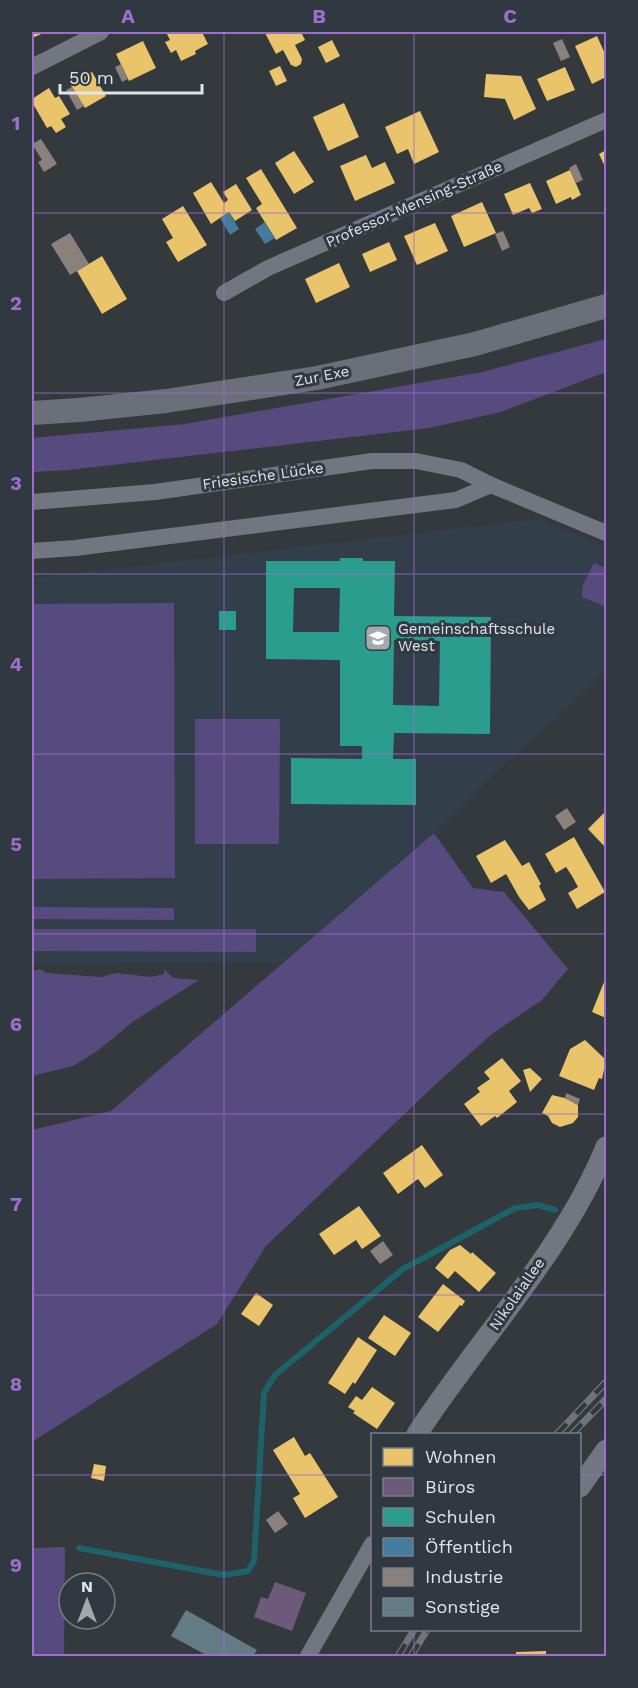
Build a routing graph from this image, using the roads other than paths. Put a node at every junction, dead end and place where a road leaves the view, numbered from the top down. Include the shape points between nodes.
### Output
1 (101, 32) edge
2 (32, 67) edge
3 (606, 120) edge
4 (224, 293) dead end
5 (606, 306) edge
6 (32, 413) edge
7 (491, 486) junction
8 (32, 502) edge
9 (606, 533) edge
10 (32, 551) edge
11 (606, 1147) edge
12 (418, 1433) edge
13 (606, 1450) edge
14 (581, 1483) edge
15 (371, 1546) edge
16 (308, 1656) edge

1 - 2 street
3 - 4 street, Professor-Mensing-Straße via 268,268
5 - 6 main road, Zur Exe via 475,344 317,378 166,401
7 - 8 street, Friesische Lücke via 461,470 416,460 372,461 154,492
7 - 9 street, Friesische Lücke
7 - 10 street via 456,500
11 - 12 street, Nikolaiallee via 571,1215
13 - 14 street
15 - 16 street

